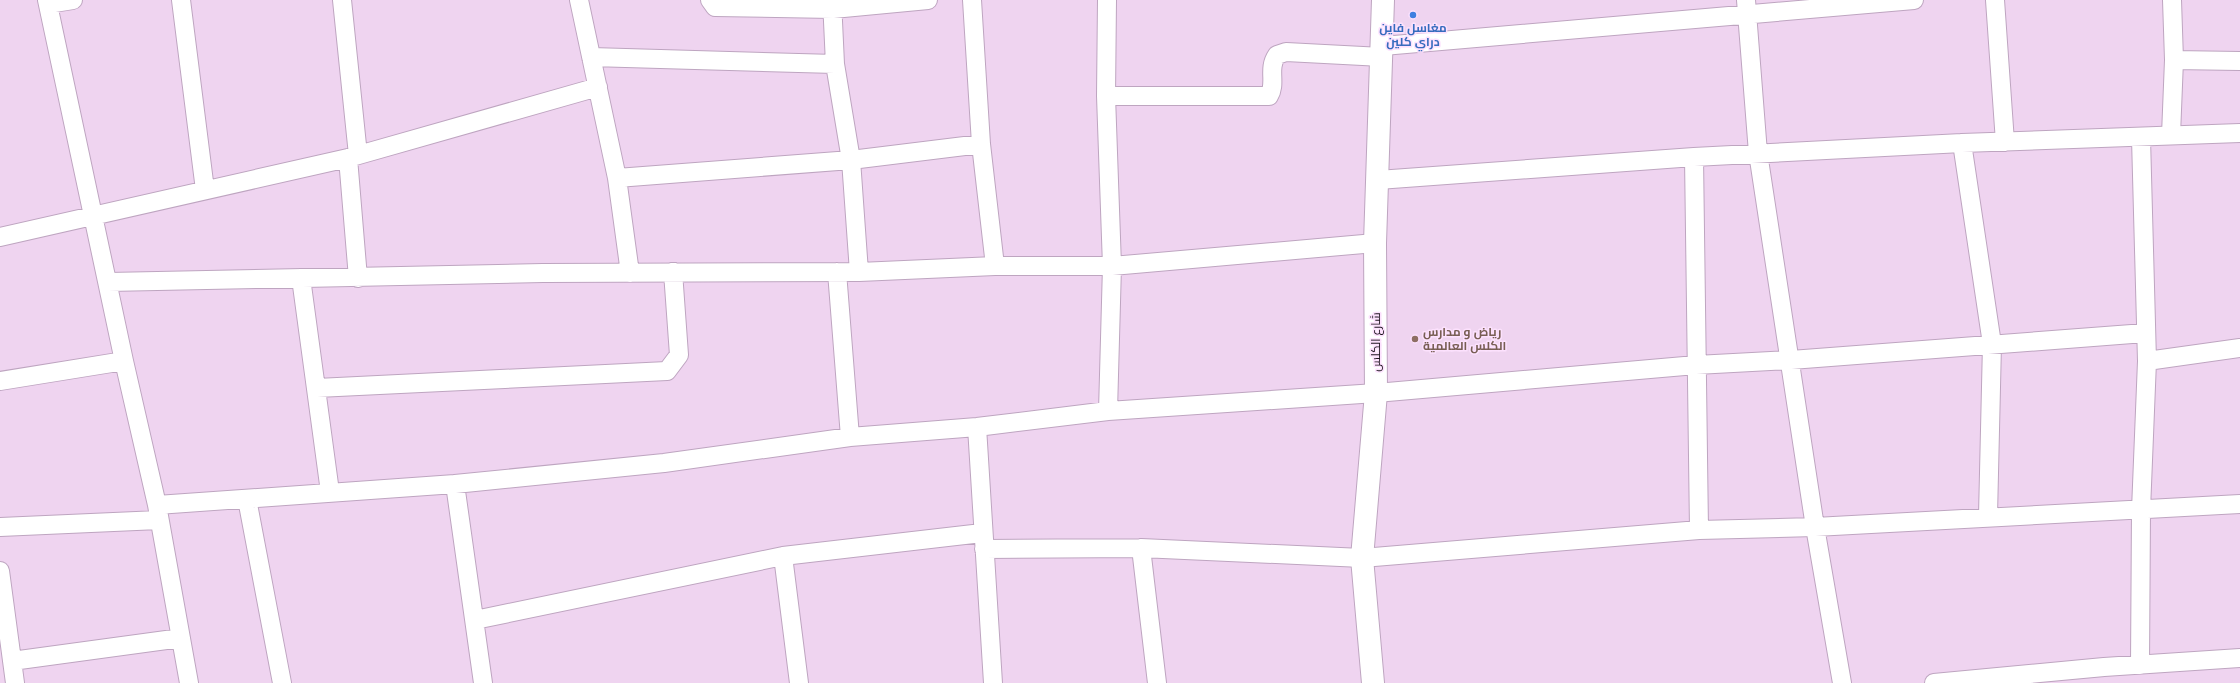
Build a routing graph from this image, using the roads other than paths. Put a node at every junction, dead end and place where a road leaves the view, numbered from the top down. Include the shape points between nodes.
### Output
1 (73, 0) edge
2 (181, 0) edge
3 (342, 0) edge
4 (579, 0) edge
5 (710, 0) edge
6 (928, 0) edge
7 (972, 0) edge
8 (1107, 0) edge
9 (1383, 0) edge
10 (1914, 0) edge
11 (1995, 0) edge
12 (2172, 0) edge
13 (1886, 1) edge
14 (48, 2) edge
15 (833, 4) edge
16 (1747, 8) edge
17 (1382, 52) junction
18 (591, 57) junction
19 (2174, 60) junction
20 (835, 64) junction
21 (2239, 65) edge
22 (598, 87) junction
23 (1106, 96) junction
24 (2240, 133) edge
25 (2171, 135) junction
26 (2141, 138) junction
27 (2005, 142) junction
28 (1962, 143) junction
29 (981, 144) junction
30 (1758, 154) junction
31 (353, 157) junction
32 (1694, 157) junction
33 (851, 160) junction
34 (617, 178) junction
35 (1378, 180) junction
36 (206, 190) junction
37 (93, 217) junction
38 (0, 237) edge
39 (1375, 243) junction
40 (995, 266) junction
41 (1112, 266) junction
42 (673, 272) junction
43 (837, 272) junction
44 (859, 272) junction
45 (630, 273) junction
46 (302, 278) junction
47 (358, 278) junction
48 (108, 282) junction
49 (2145, 333) junction
50 (1992, 344) junction
51 (2240, 348) edge
52 (1791, 360) junction
53 (124, 361) junction
54 (2147, 361) junction
55 (1696, 365) junction
56 (0, 381) edge
57 (318, 388) junction
58 (1376, 394) junction
59 (1108, 411) junction
60 (977, 427) junction
61 (850, 437) junction
62 (455, 484) junction
63 (330, 492) junction
64 (247, 499) junction
65 (2240, 504) edge
66 (2141, 510) junction
67 (158, 512) junction
68 (1988, 516) junction
69 (0, 527) edge
70 (1815, 527) junction
71 (1700, 530) junction
72 (983, 541) junction
73 (1141, 548) junction
74 (783, 556) junction
75 (1362, 558) junction
76 (0, 571) edge
77 (475, 620) junction
78 (181, 638) junction
79 (2240, 658) edge
80 (12, 662) junction
81 (2140, 665) junction
82 (2105, 675) edge
83 (15, 683) edge
84 (189, 683) edge
85 (282, 683) edge
86 (483, 683) edge
87 (799, 683) edge
88 (993, 683) edge
89 (1158, 683) edge
90 (1373, 683) edge
91 (1842, 683) edge
92 (1934, 683) edge

1 - 14 street
2 - 36 street
3 - 31 street
4 - 18 street
5 - 15 street via 715,7
6 - 15 street
7 - 29 street
8 - 23 street
9 - 17 street, شارع الكلس
10 - 13 street
11 - 27 street
12 - 19 street
13 - 16 street
14 - 37 street
15 - 20 street
16 - 17 street
16 - 30 street
17 - 23 street via 1286,52 1277,55 1272,62 1272,91 1269,96
17 - 35 street, شارع الكلس
18 - 20 street
18 - 22 street
19 - 21 street
19 - 25 street
20 - 33 street
22 - 31 street
22 - 34 street
23 - 41 street
24 - 25 street
25 - 26 street
26 - 27 street
26 - 49 street
27 - 28 street
28 - 30 street
28 - 50 street
29 - 33 street
29 - 40 street
30 - 32 street
30 - 52 street
31 - 36 street
31 - 47 street
32 - 35 street
32 - 55 street
33 - 34 street
33 - 44 street
34 - 45 street
35 - 39 street, شارع الكلس
36 - 37 street
37 - 38 street
37 - 48 street
39 - 41 street
39 - 58 street, شارع الكلس
40 - 41 street
40 - 44 street
41 - 59 street
42 - 43 street
42 - 45 street
42 - 57 street via 679,355 666,371
43 - 44 street
43 - 61 street
45 - 47 street
46 - 47 street
46 - 48 street
46 - 57 street
48 - 53 street
49 - 50 street
49 - 54 street
50 - 52 street
50 - 68 street
51 - 54 street
52 - 55 street
52 - 70 street
53 - 56 street
53 - 67 street
54 - 66 street
55 - 58 street
55 - 71 street
57 - 63 street
58 - 59 street
58 - 75 street, شارع الكلس
59 - 60 street
60 - 61 street
60 - 72 street
61 - 62 street via 664,463
62 - 63 street
62 - 77 street
63 - 64 street
64 - 67 street
64 - 85 street
65 - 66 street
66 - 68 street
66 - 81 street
67 - 69 street
67 - 78 street
68 - 70 street
70 - 71 street
70 - 91 street
71 - 75 street
72 - 73 street
72 - 74 street
72 - 88 street
73 - 75 street
73 - 89 street
74 - 77 street
74 - 87 street
75 - 90 street, شارع الكلس
76 - 80 street
77 - 86 street
78 - 80 street
78 - 84 street
79 - 81 street
80 - 83 street
81 - 82 street
82 - 92 street

